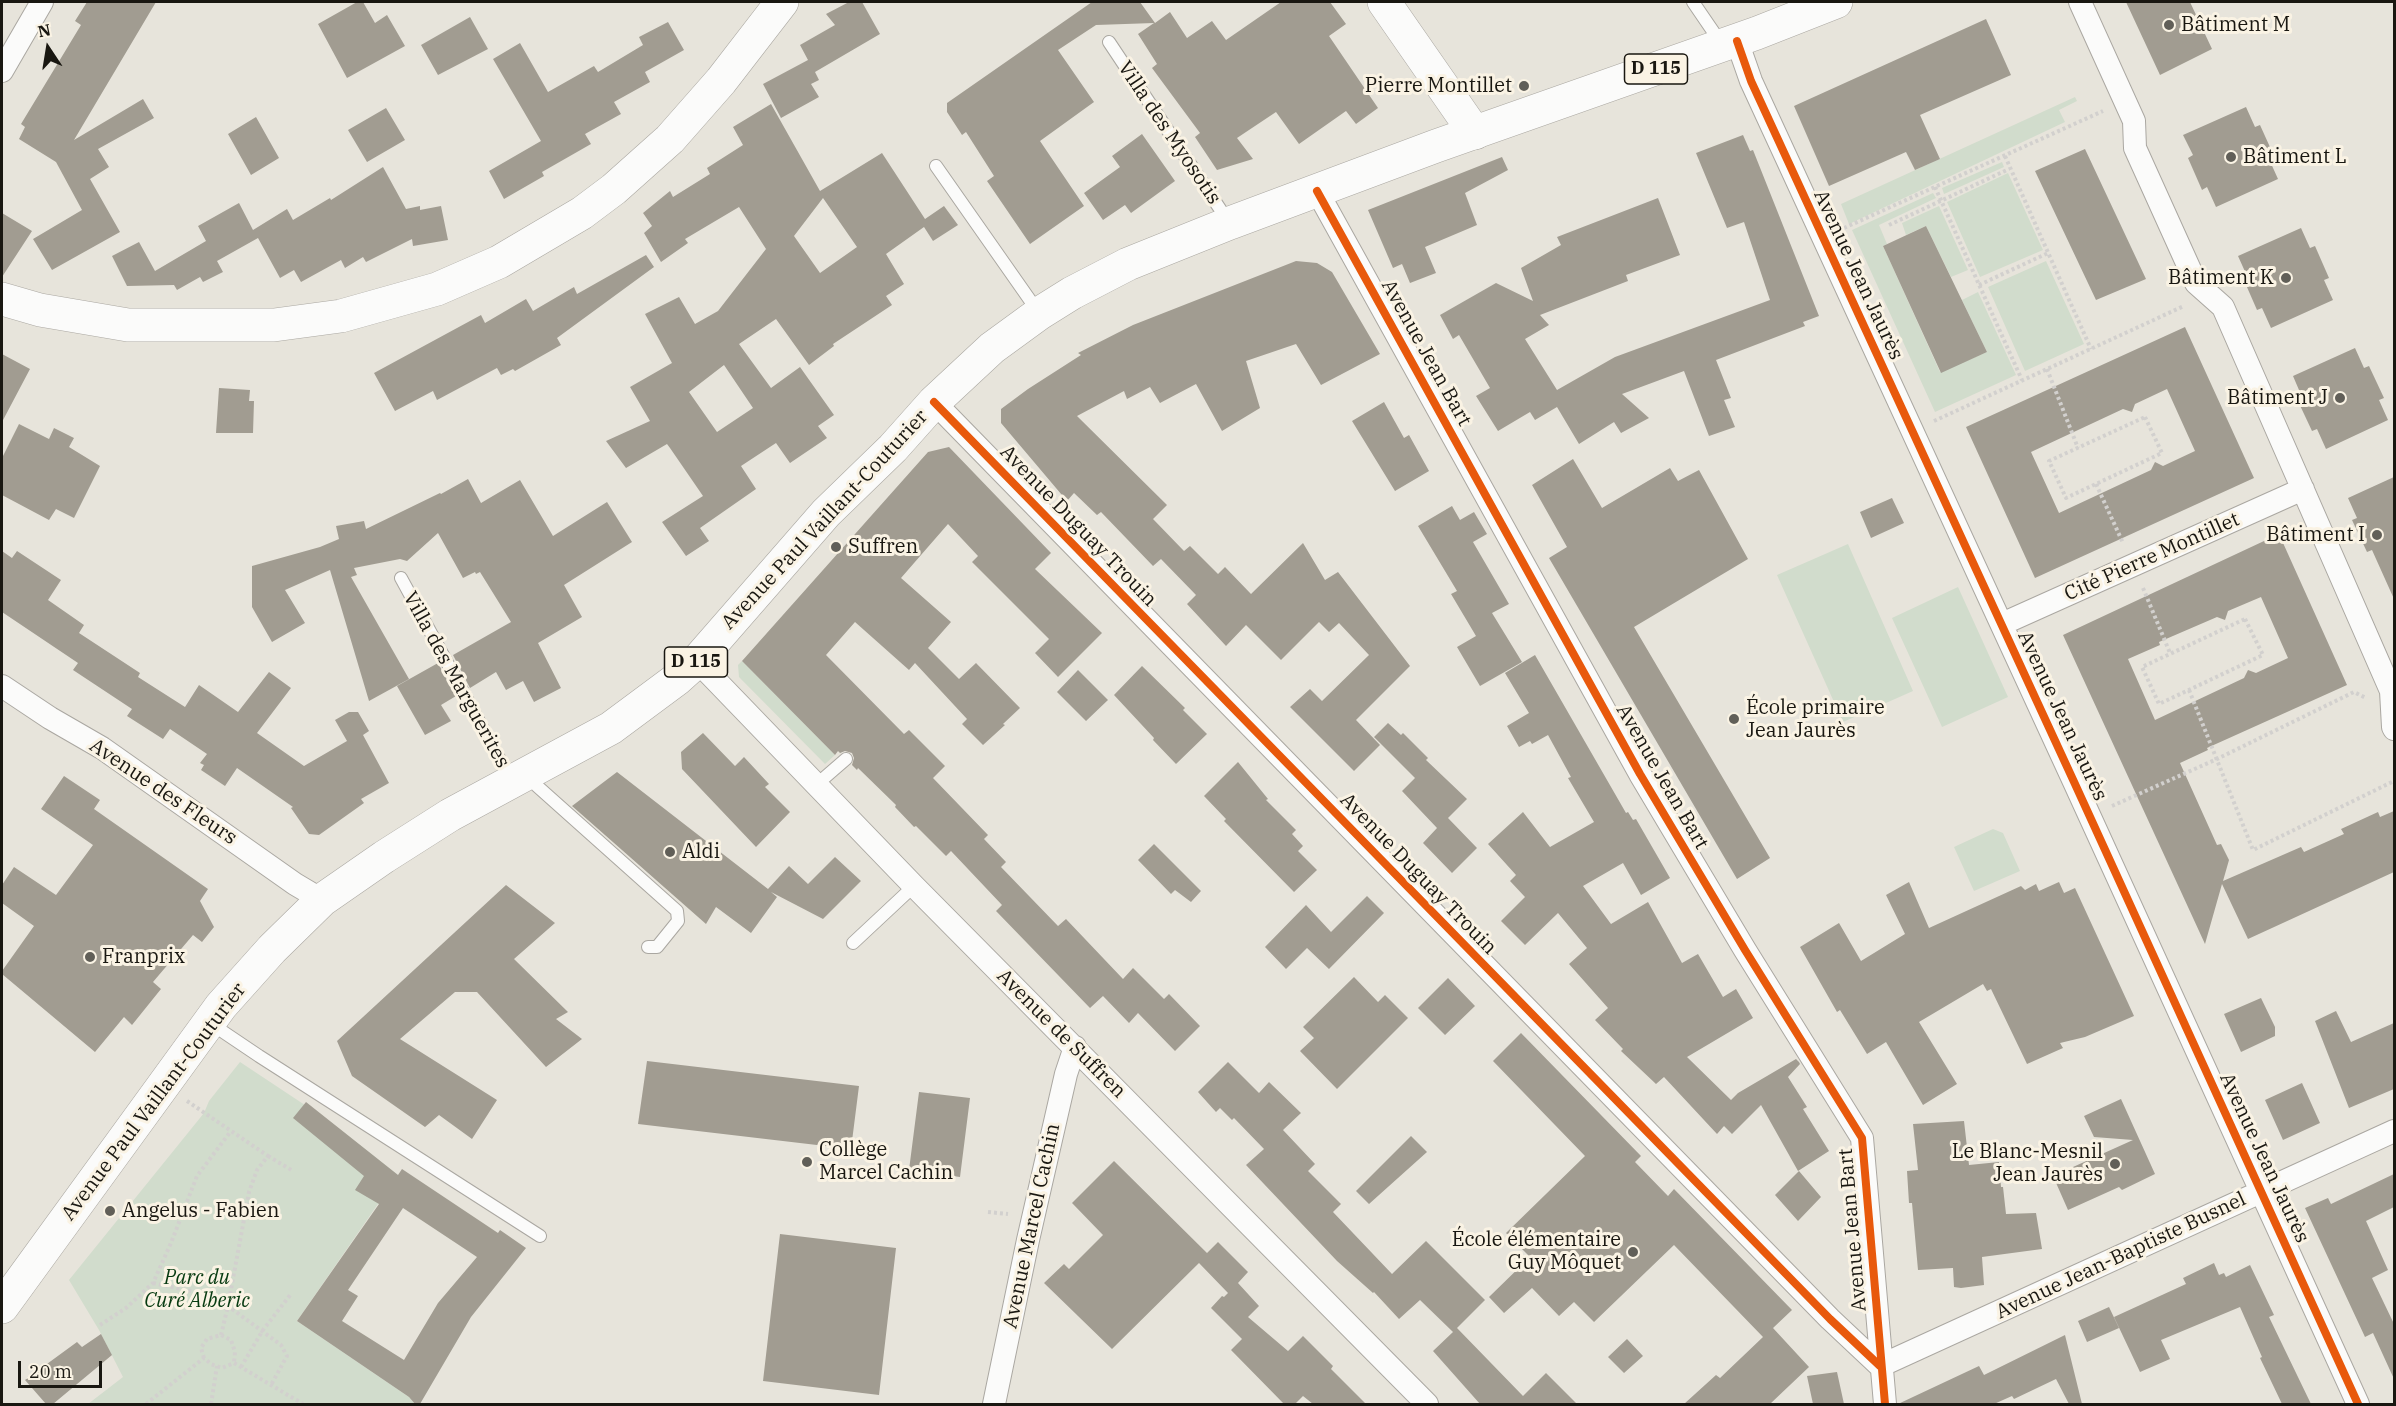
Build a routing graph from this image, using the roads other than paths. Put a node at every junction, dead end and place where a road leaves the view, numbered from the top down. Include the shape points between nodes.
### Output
1 (42, 2) edge
2 (782, 2) edge
3 (1384, 2) edge
4 (1693, 2) edge
5 (1836, 2) edge
6 (2080, 2) edge
7 (1109, 42) dead end
8 (1730, 43) junction
9 (2, 71) edge
10 (1475, 133) junction
11 (936, 166) dead end
12 (1317, 191) junction
13 (1230, 223) junction
14 (2, 299) edge
15 (1040, 313) junction
16 (934, 402) junction
17 (2303, 489) junction
18 (401, 578) dead end
19 (2002, 624) junction
20 (697, 661) junction
21 (2, 686) edge
22 (2393, 720) edge
23 (846, 759) dead end
24 (519, 778) junction
25 (816, 785) junction
26 (914, 886) junction
27 (322, 900) junction
28 (853, 944) dead end
29 (648, 947) dead end
30 (209, 1022) junction
31 (1075, 1047) junction
32 (2394, 1131) edge
33 (2261, 1192) junction
34 (540, 1236) dead end
35 (2, 1307) edge
36 (1880, 1366) junction
37 (994, 1404) edge
38 (1427, 1404) edge
39 (1885, 1404) edge
40 (2358, 1404) edge

1 - 9 street
2 - 14 main road via 670,139 614,189 582,213 499,262 437,289 340,316 274,325 128,325 40,310
3 - 10 main road
4 - 8 lane
5 - 8 main road, Avenue Paul Vaillant-Couturier / D 115
6 - 17 street via 2134,121 2135,148 2196,283 2223,308
7 - 13 lane, Villa des Myosotis
8 - 10 main road, Avenue Paul Vaillant-Couturier / D 115
8 - 19 street, Avenue Jean Jaurès
10 - 12 main road, Avenue Paul Vaillant-Couturier / D 115
11 - 15 lane
12 - 13 main road, Avenue Paul Vaillant-Couturier / D 115
12 - 36 street, Avenue Jean Bart via 1640,774 1862,1138
13 - 15 main road, Avenue Paul Vaillant-Couturier / D 115 via 1128,264
15 - 16 main road, Avenue Paul Vaillant-Couturier / D 115 via 992,348
16 - 20 main road, Avenue Paul Vaillant-Couturier / D 115 via 826,513
16 - 36 street, Avenue Duguay Trouin
17 - 19 street, Cité Pierre Montillet
17 - 22 street via 2391,691
18 - 24 lane, Villa des Marguerites
19 - 33 street, Avenue Jean Jaurès
20 - 24 main road, Avenue Paul Vaillant-Couturier / D 115 via 611,728
20 - 25 street, Avenue de Suffren
21 - 27 street, Avenue des Fleurs via 102,748
23 - 25 lane
24 - 27 main road, Avenue Paul Vaillant-Couturier / D 115 via 450,815
24 - 29 lane, Villa des Marguerites via 537,786 677,911 678,921 664,939 657,947
25 - 26 street, Avenue de Suffren
26 - 28 lane
26 - 31 street, Avenue de Suffren
27 - 30 main road, Avenue Paul Vaillant-Couturier / D 115
30 - 34 lane
30 - 35 main road, Avenue Paul Vaillant-Couturier / D 115
31 - 37 street, Avenue Marcel Cachin via 1033,1218
31 - 38 street, Avenue de Suffren
32 - 33 street, Avenue Jean-Baptiste Busnel
33 - 36 street, Avenue Jean-Baptiste Busnel
33 - 40 street, Avenue Jean Jaurès
36 - 39 street, Avenue Jean Bart

